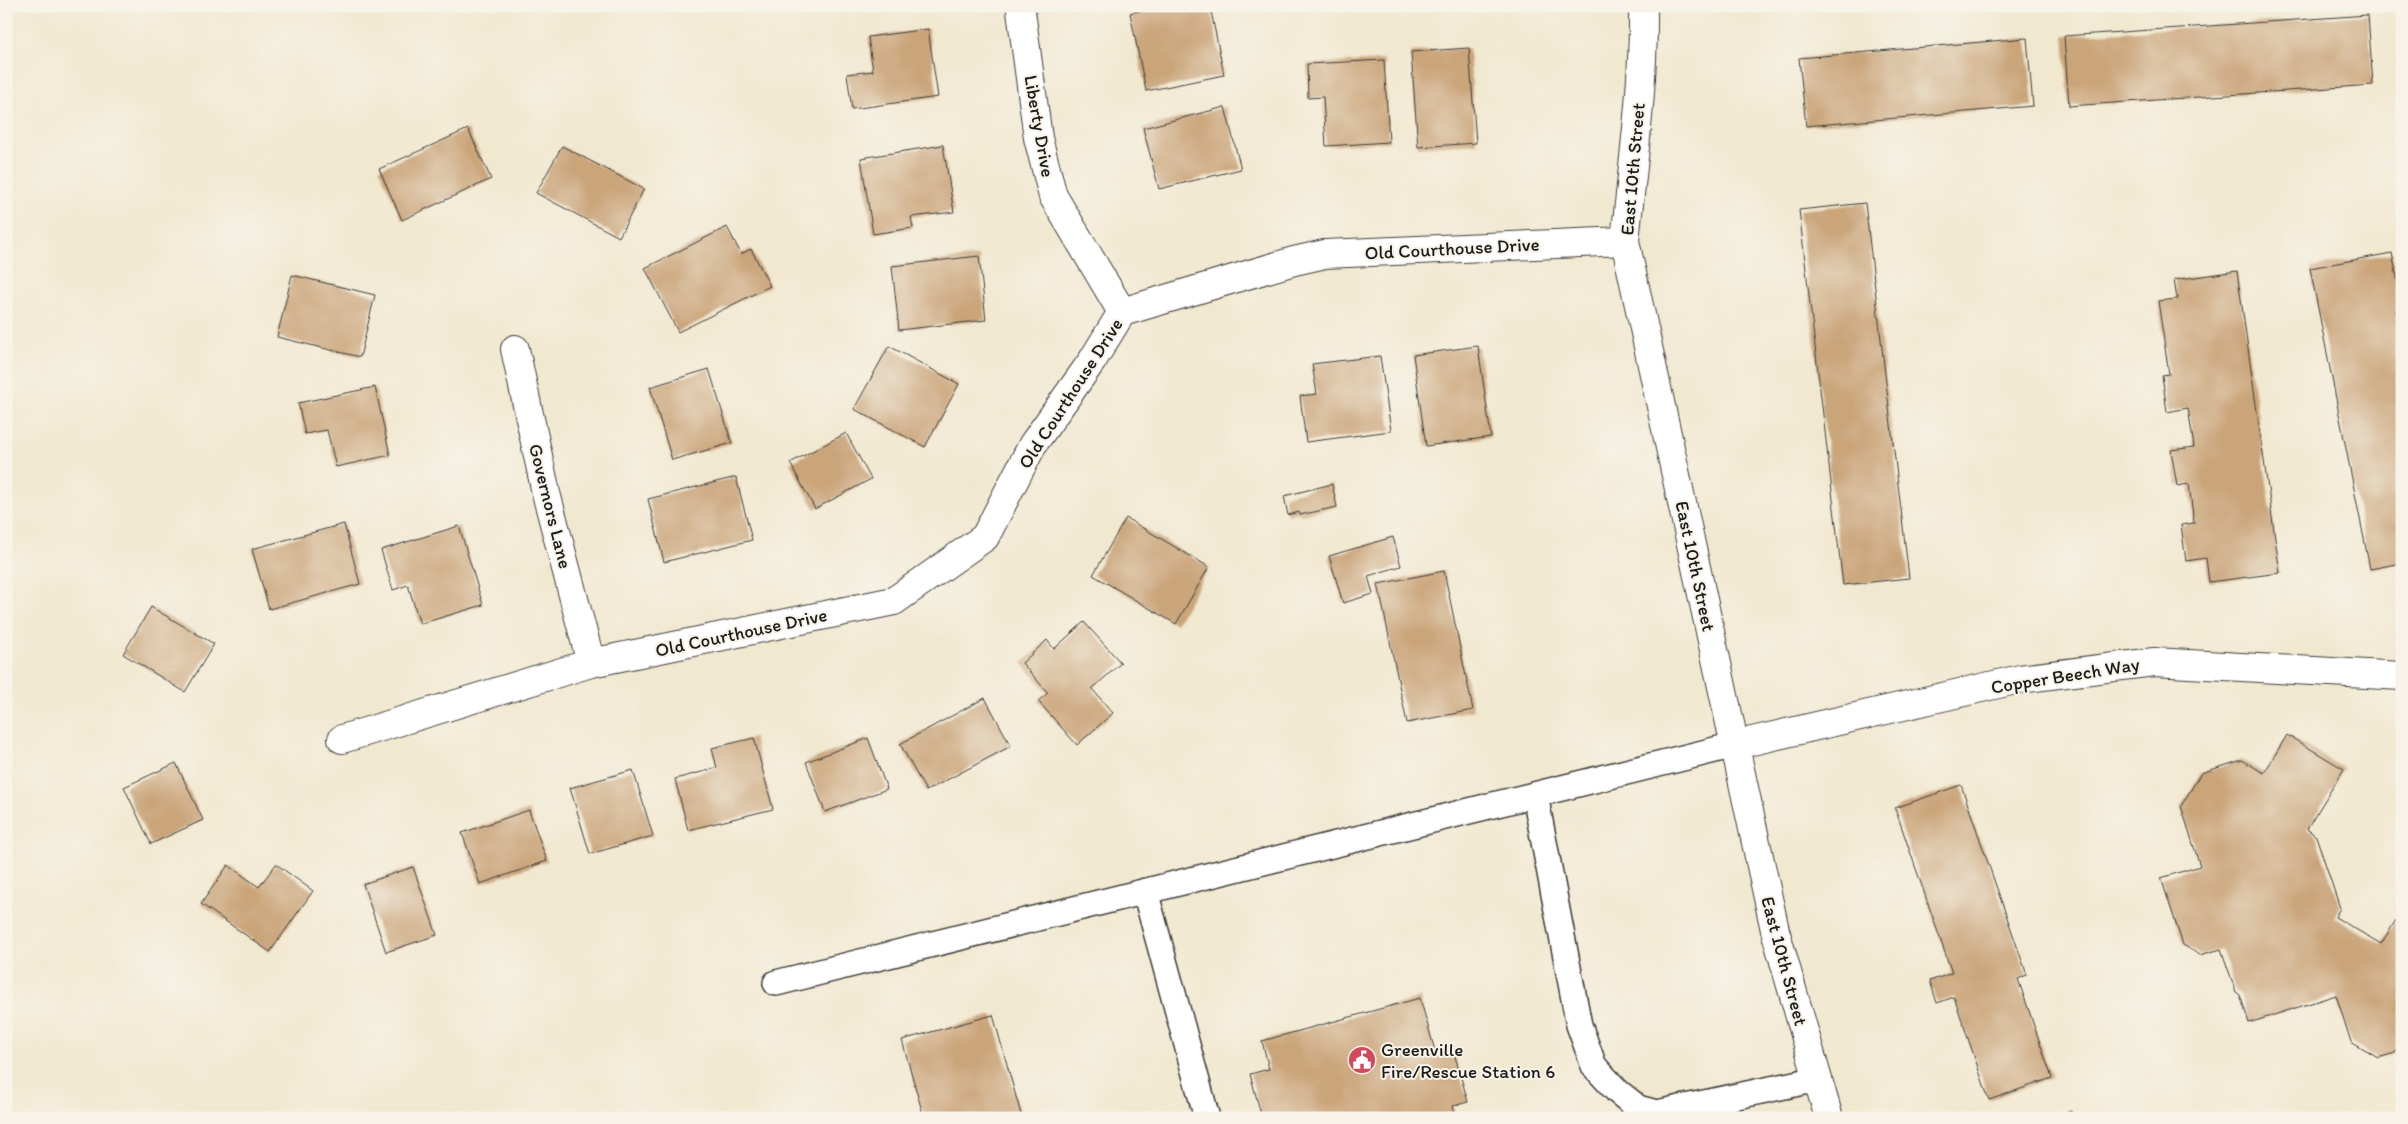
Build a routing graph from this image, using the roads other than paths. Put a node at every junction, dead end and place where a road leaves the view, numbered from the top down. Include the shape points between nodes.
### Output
1 (1643, 6) edge
2 (1022, 12) dead end
3 (1625, 241) junction
4 (1122, 312) junction
5 (515, 349) dead end
6 (591, 664) junction
7 (2402, 676) edge
8 (342, 739) dead end
9 (1735, 745) junction
10 (1535, 795) junction
11 (1145, 891) junction
12 (776, 983) dead end
13 (1818, 1079) junction
14 (1207, 1118) edge
15 (1829, 1118) edge

1 - 3 street, East 10th Street via 1636,134
2 - 4 street, Liberty Drive via 1038,138 1053,196
3 - 4 street, Old Courthouse Drive via 1324,254 1294,260
3 - 9 street, East 10th Street
4 - 6 street, Old Courthouse Drive via 1033,444 985,537 894,601
5 - 6 street, Governors Lane via 546,493
6 - 8 street, Old Courthouse Drive
7 - 9 street, Copper Beech Way via 2154,662 2020,679
9 - 10 lane
9 - 13 street, East 10th Street via 1775,930
10 - 11 lane
10 - 13 lane via 1579,1026 1594,1066 1617,1091 1638,1108 1657,1113
11 - 12 lane
11 - 14 lane
13 - 15 street, East 10th Street

